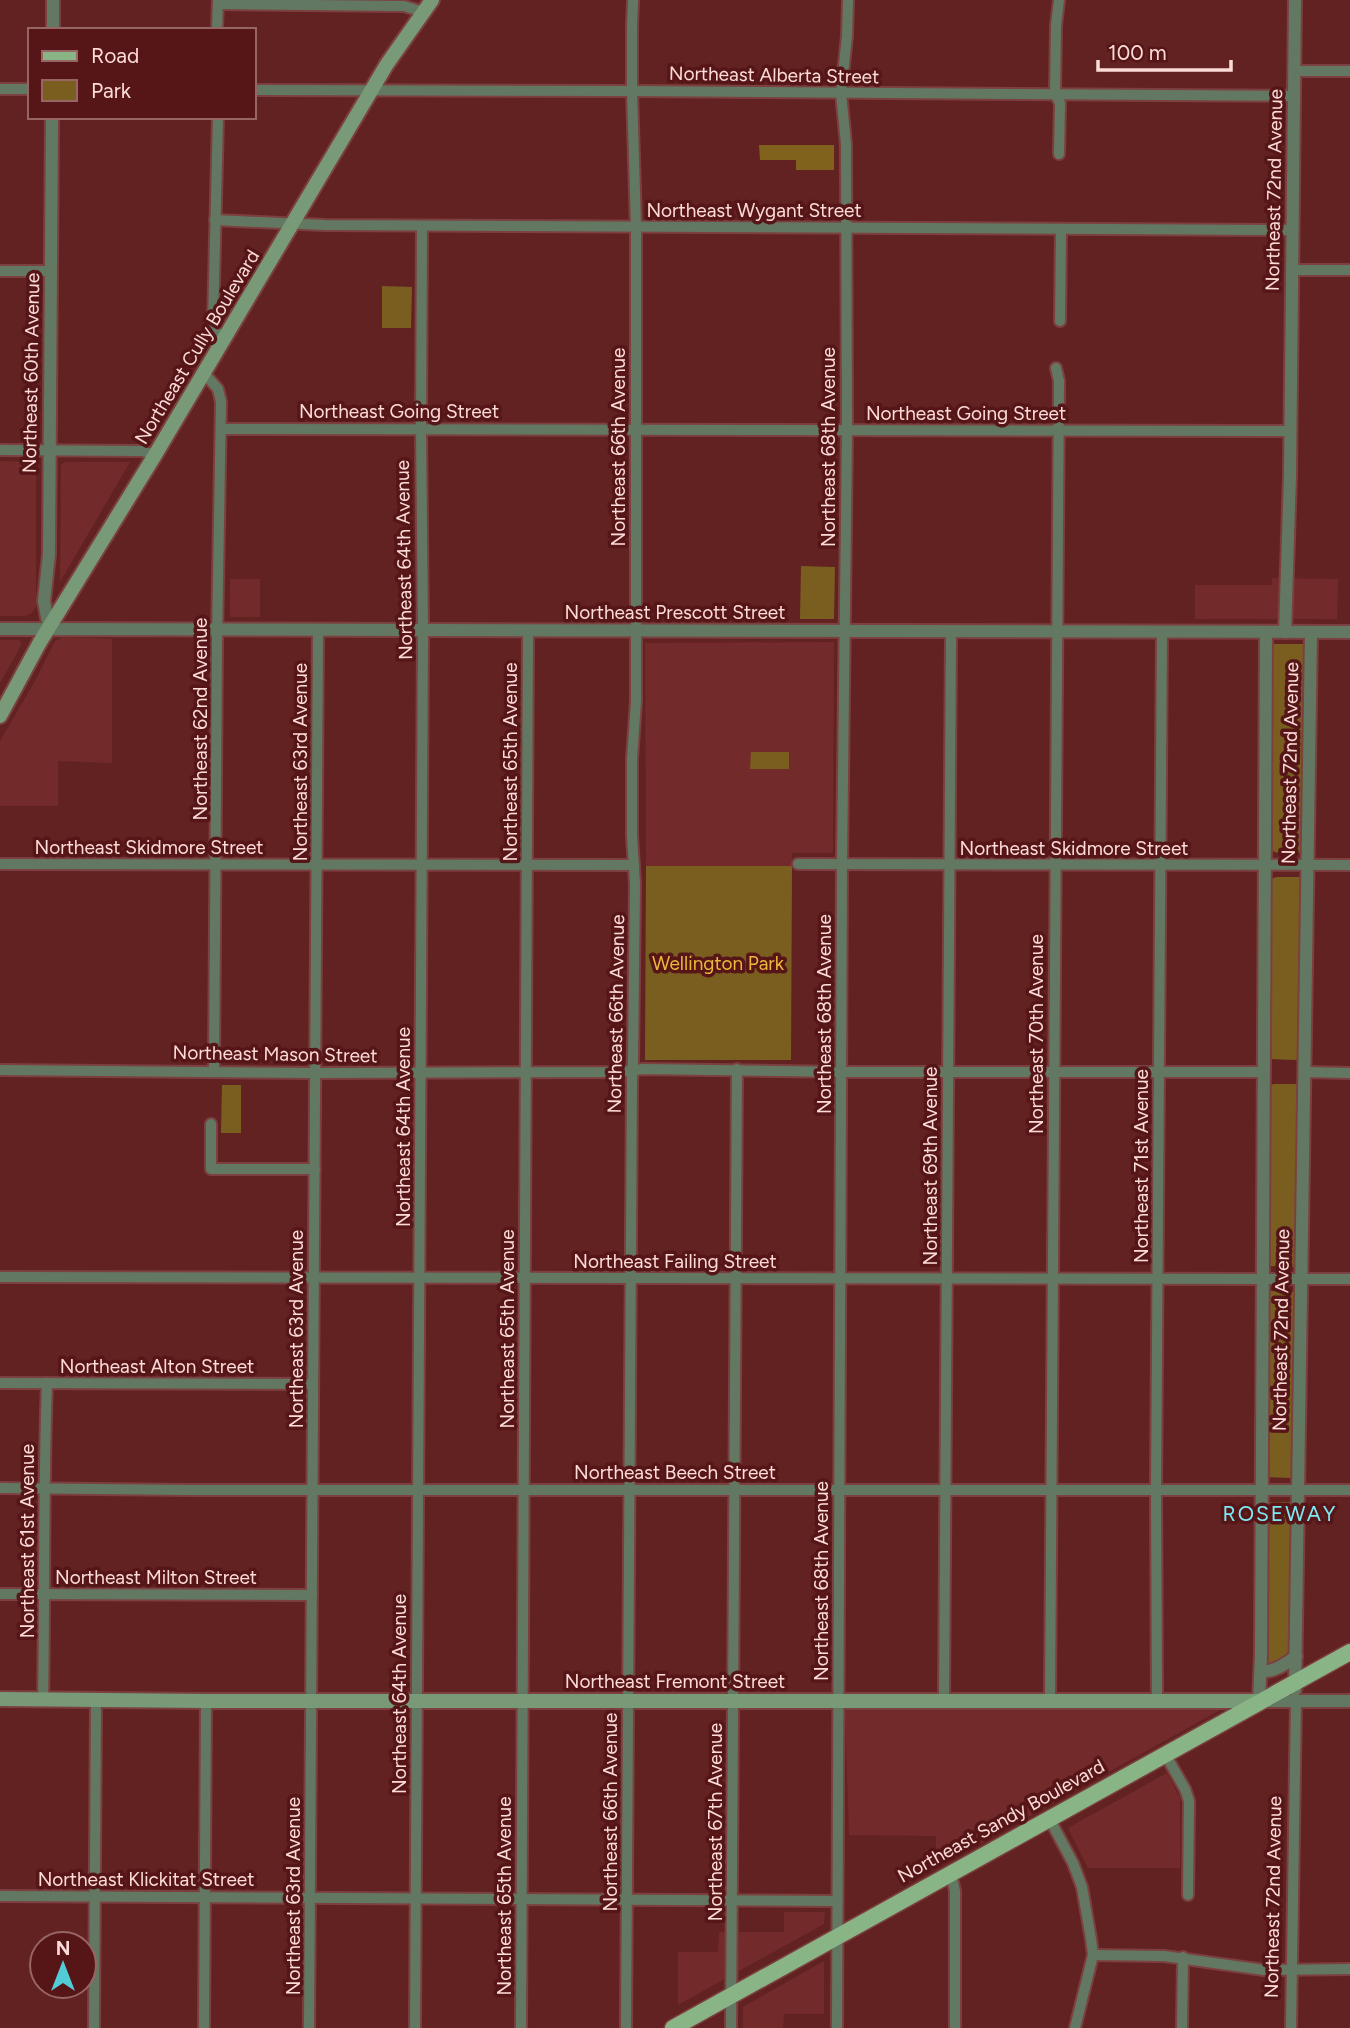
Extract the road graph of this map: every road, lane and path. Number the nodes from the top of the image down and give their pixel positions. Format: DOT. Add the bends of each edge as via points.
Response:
graph roads {
  1 [pos="53,0"];
  2 [pos="633,0"];
  3 [pos="848,0"];
  4 [pos="1059,0"];
  5 [pos="1295,0"];
  6 [pos="218,2"];
  7 [pos="428,6"];
  8 [pos="52,28"];
  9 [pos="217,28"];
  10 [pos="1294,71"];
  11 [pos="1350,71"];
  12 [pos="0,89"];
  13 [pos="28,89"];
  14 [pos="256,90"];
  15 [pos="371,91"];
  16 [pos="632,91"];
  17 [pos="841,93"];
  18 [pos="1055,94"];
  19 [pos="1294,96"];
  20 [pos="52,119"];
  21 [pos="218,119"];
  22 [pos="1059,154"];
  23 [pos="215,220"];
  24 [pos="293,223"];
  25 [pos="422,226"];
  26 [pos="846,227"];
  27 [pos="636,228"];
  28 [pos="1061,229"];
  29 [pos="1292,230"];
  30 [pos="1350,270"];
  31 [pos="0,271"];
  32 [pos="51,271"];
  33 [pos="1292,271"];
  34 [pos="1060,321"];
  35 [pos="223,340"];
  36 [pos="1056,368"];
  37 [pos="204,373"];
  38 [pos="221,429"];
  39 [pos="421,429"];
  40 [pos="636,430"];
  41 [pos="847,430"];
  42 [pos="1058,431"];
  43 [pos="1290,431"];
  44 [pos="0,450"];
  45 [pos="50,450"];
  46 [pos="155,455"];
  47 [pos="0,628"];
  48 [pos="49,628"];
  49 [pos="217,630"];
  50 [pos="318,630"];
  51 [pos="424,631"];
  52 [pos="528,631"];
  53 [pos="635,631"];
  54 [pos="845,631"];
  55 [pos="951,632"];
  56 [pos="1056,632"];
  57 [pos="1162,632"];
  58 [pos="1266,632"];
  59 [pos="1285,632"];
  60 [pos="1311,632"];
  61 [pos="1350,632"];
  62 [pos="0,716"];
  63 [pos="842,863"];
  64 [pos="0,864"];
  65 [pos="798,864"];
  66 [pos="527,865"];
  67 [pos="634,865"];
  68 [pos="950,865"];
  69 [pos="1055,865"];
  70 [pos="1160,865"];
  71 [pos="1265,865"];
  72 [pos="1308,865"];
  73 [pos="1350,865"];
  74 [pos="216,866"];
  75 [pos="317,866"];
  76 [pos="422,866"];
  77 [pos="737,1069"];
  78 [pos="0,1070"];
  79 [pos="632,1070"];
  80 [pos="214,1071"];
  81 [pos="526,1072"];
  82 [pos="841,1072"];
  83 [pos="948,1072"];
  84 [pos="1054,1072"];
  85 [pos="1159,1072"];
  86 [pos="1263,1072"];
  87 [pos="1305,1072"];
  88 [pos="316,1073"];
  89 [pos="420,1073"];
  90 [pos="1350,1073"];
  91 [pos="211,1124"];
  92 [pos="315,1169"];
  93 [pos="0,1277"];
  94 [pos="841,1278"];
  95 [pos="947,1278"];
  96 [pos="1262,1278"];
  97 [pos="314,1279"];
  98 [pos="419,1279"];
  99 [pos="525,1279"];
  100 [pos="630,1279"];
  101 [pos="736,1279"];
  102 [pos="1052,1279"];
  103 [pos="1157,1279"];
  104 [pos="1301,1279"];
  105 [pos="1350,1279"];
  106 [pos="0,1383"];
  107 [pos="47,1383"];
  108 [pos="313,1384"];
  109 [pos="0,1489"];
  110 [pos="44,1489"];
  111 [pos="734,1489"];
  112 [pos="839,1489"];
  113 [pos="1262,1489"];
  114 [pos="313,1490"];
  115 [pos="418,1490"];
  116 [pos="523,1490"];
  117 [pos="629,1490"];
  118 [pos="946,1490"];
  119 [pos="1051,1490"];
  120 [pos="1156,1490"];
  121 [pos="1298,1490"];
  122 [pos="1350,1490"];
  123 [pos="0,1594"];
  124 [pos="44,1595"];
  125 [pos="312,1595"];
  126 [pos="1350,1651"];
  127 [pos="1296,1656"];
  128 [pos="1261,1671"];
  129 [pos="1295,1682"];
  130 [pos="0,1699"];
  131 [pos="43,1700"];
  132 [pos="96,1700"];
  133 [pos="522,1700"];
  134 [pos="628,1700"];
  135 [pos="206,1701"];
  136 [pos="312,1701"];
  137 [pos="417,1701"];
  138 [pos="733,1701"];
  139 [pos="839,1701"];
  140 [pos="944,1701"];
  141 [pos="1050,1701"];
  142 [pos="1157,1701"];
  143 [pos="1259,1701"];
  144 [pos="1296,1701"];
  145 [pos="1350,1702"];
  146 [pos="1165,1754"];
  147 [pos="1049,1818"];
  148 [pos="951,1873"];
  149 [pos="1188,1895"];
  150 [pos="0,1896"];
  151 [pos="95,1897"];
  152 [pos="205,1897"];
  153 [pos="310,1898"];
  154 [pos="416,1899"];
  155 [pos="521,1899"];
  156 [pos="627,1900"];
  157 [pos="733,1900"];
  158 [pos="837,1901"];
  159 [pos="837,1937"];
  160 [pos="1093,1955"];
  161 [pos="1183,1957"];
  162 [pos="1350,1969"];
  163 [pos="1292,1970"];
  164 [pos="732,1995"];
  165 [pos="94,2028"];
  166 [pos="204,2028"];
  167 [pos="309,2028"];
  168 [pos="415,2028"];
  169 [pos="521,2028"];
  170 [pos="626,2028"];
  171 [pos="673,2028"];
  172 [pos="731,2028"];
  173 [pos="837,2028"];
  174 [pos="955,2028"];
  175 [pos="1074,2028"];
  176 [pos="1182,2028"];
  177 [pos="1291,2028"];
  1 -- 8 [label="street"];
  2 -- 16 [label="street, Northeast 66th Avenue"];
  3 -- 17 [label="street, Northeast 68th Avenue"];
  4 -- 18 [label="street"];
  5 -- 10 [label="street, Northeast 72nd Avenue"];
  6 -- 7 [label="street"];
  6 -- 9 [label="street"];
  7 -- 15 [label="main road, Northeast Cully Boulevard"];
  10 -- 11 [label="street"];
  10 -- 19 [label="street, Northeast 72nd Avenue"];
  12 -- 13 [label="street"];
  14 -- 15 [label="street, Northeast Alberta Street"];
  15 -- 16 [label="street, Northeast Alberta Street"];
  15 -- 24 [label="main road, Northeast Cully Boulevard"];
  16 -- 17 [label="street, Northeast Alberta Street"];
  16 -- 27 [label="street, Northeast 66th Avenue"];
  17 -- 18 [label="street, Northeast Alberta Street"];
  17 -- 26 [label="street, Northeast 68th Avenue"];
  18 -- 19 [label="street, Northeast Alberta Street"];
  18 -- 22 [label="street" via="1060,103"];
  19 -- 29 [label="street, Northeast 72nd Avenue"];
  20 -- 32 [label="street, Northeast 60th Avenue"];
  21 -- 23 [label="street"];
  23 -- 24 [label="street, Northeast Wygant Street"];
  23 -- 35 [label="street" via="213,324"];
  24 -- 25 [label="street, Northeast Wygant Street"];
  24 -- 35 [label="main road, Northeast Cully Boulevard"];
  25 -- 27 [label="street, Northeast Wygant Street"];
  25 -- 39 [label="street, Northeast 64th Avenue"];
  26 -- 27 [label="street, Northeast Wygant Street"];
  26 -- 28 [label="street, Northeast Wygant Street"];
  26 -- 41 [label="street, Northeast 68th Avenue"];
  27 -- 40 [label="street, Northeast 66th Avenue"];
  28 -- 29 [label="street, Northeast Wygant Street"];
  28 -- 34 [label="street"];
  29 -- 33 [label="street, Northeast 72nd Avenue"];
  30 -- 33 [label="street"];
  31 -- 32 [label="street"];
  32 -- 45 [label="street, Northeast 60th Avenue"];
  33 -- 43 [label="street, Northeast 72nd Avenue"];
  35 -- 37 [label="main road, Northeast Cully Boulevard"];
  36 -- 42 [label="street, Northeast 70th Avenue"];
  37 -- 38 [label="street, Northeast 62nd Avenue" via="220,394"];
  37 -- 46 [label="main road, Northeast Cully Boulevard"];
  38 -- 39 [label="street, Northeast Going Street"];
  38 -- 49 [label="street, Northeast 62nd Avenue"];
  39 -- 40 [label="street, Northeast Going Street"];
  39 -- 51 [label="street, Northeast 64th Avenue"];
  40 -- 41 [label="street, Northeast Going Street"];
  40 -- 53 [label="street, Northeast 66th Avenue"];
  41 -- 42 [label="street, Northeast Going Street"];
  41 -- 54 [label="street, Northeast 68th Avenue"];
  42 -- 43 [label="street, Northeast Going Street"];
  42 -- 56 [label="street, Northeast 70th Avenue"];
  43 -- 59 [label="street, Northeast 72nd Avenue"];
  44 -- 45 [label="street"];
  45 -- 46 [label="street"];
  45 -- 48 [label="street, Northeast 60th Avenue" via="44,601"];
  46 -- 48 [label="main road, Northeast Cully Boulevard"];
  47 -- 48 [label="street, Northeast Prescott Street"];
  48 -- 49 [label="street, Northeast Prescott Street"];
  48 -- 62 [label="main road, Northeast Cully Boulevard"];
  49 -- 50 [label="street, Northeast Prescott Street"];
  49 -- 74 [label="street, Northeast 62nd Avenue"];
  50 -- 51 [label="street, Northeast Prescott Street"];
  50 -- 75 [label="street, Northeast 63rd Avenue"];
  51 -- 52 [label="street, Northeast Prescott Street"];
  51 -- 76 [label="street, Northeast 64th Avenue"];
  52 -- 53 [label="street, Northeast Prescott Street"];
  52 -- 66 [label="street, Northeast 65th Avenue"];
  53 -- 54 [label="street, Northeast Prescott Street"];
  53 -- 67 [label="street, Northeast 66th Avenue"];
  54 -- 55 [label="street, Northeast Prescott Street"];
  54 -- 63 [label="street, Northeast 68th Avenue"];
  55 -- 56 [label="street, Northeast Prescott Street"];
  55 -- 68 [label="street, Northeast 69th Avenue"];
  56 -- 57 [label="street, Northeast Prescott Street"];
  56 -- 69 [label="street, Northeast 70th Avenue"];
  57 -- 58 [label="street, Northeast Prescott Street"];
  57 -- 70 [label="street, Northeast 71st Avenue"];
  58 -- 59 [label="street, Northeast Prescott Street"];
  58 -- 71 [label="street, Northeast 72nd Avenue"];
  59 -- 60 [label="street, Northeast Prescott Street"];
  60 -- 61 [label="street, Northeast Prescott Street"];
  60 -- 72 [label="street, Northeast 72nd Avenue"];
  63 -- 65 [label="street, Northeast Skidmore Street"];
  63 -- 68 [label="street, Northeast Skidmore Street"];
  63 -- 82 [label="street, Northeast 68th Avenue"];
  64 -- 74 [label="street, Northeast Skidmore Street"];
  66 -- 67 [label="street, Northeast Skidmore Street"];
  66 -- 76 [label="street, Northeast Skidmore Street"];
  66 -- 81 [label="street, Northeast 65th Avenue"];
  67 -- 79 [label="street, Northeast 66th Avenue"];
  68 -- 69 [label="street, Northeast Skidmore Street"];
  68 -- 83 [label="street, Northeast 69th Avenue"];
  69 -- 70 [label="street, Northeast Skidmore Street"];
  69 -- 84 [label="street, Northeast 70th Avenue"];
  70 -- 71 [label="street, Northeast Skidmore Street"];
  70 -- 85 [label="street, Northeast 71st Avenue"];
  71 -- 72 [label="street, Northeast Skidmore Street"];
  71 -- 86 [label="street, Northeast 72nd Avenue"];
  72 -- 73 [label="street, Northeast Skidmore Street"];
  72 -- 87 [label="street, Northeast 72nd Avenue"];
  74 -- 75 [label="street, Northeast Skidmore Street"];
  74 -- 80 [label="street, Northeast 62nd Avenue"];
  75 -- 76 [label="street, Northeast Skidmore Street"];
  75 -- 88 [label="street, Northeast 63rd Avenue"];
  76 -- 89 [label="street, Northeast 64th Avenue"];
  77 -- 79 [label="street, Northeast Mason Street"];
  77 -- 82 [label="street, Northeast Mason Street"];
  77 -- 101 [label="street, Northeast 67th Avenue"];
  78 -- 80 [label="street, Northeast Mason Street"];
  79 -- 81 [label="street, Northeast Mason Street"];
  79 -- 100 [label="street, Northeast 66th Avenue"];
  80 -- 88 [label="street, Northeast Mason Street"];
  81 -- 89 [label="street, Northeast Mason Street"];
  81 -- 99 [label="street, Northeast 65th Avenue"];
  82 -- 83 [label="street, Northeast Mason Street"];
  82 -- 94 [label="street, Northeast 68th Avenue"];
  83 -- 84 [label="street, Northeast Mason Street"];
  83 -- 95 [label="street, Northeast 69th Avenue"];
  84 -- 85 [label="street, Northeast Mason Street"];
  84 -- 102 [label="street, Northeast 70th Avenue"];
  85 -- 86 [label="street, Northeast Mason Street"];
  85 -- 103 [label="street, Northeast 71st Avenue"];
  86 -- 96 [label="street, Northeast 72nd Avenue"];
  87 -- 90 [label="street"];
  87 -- 104 [label="street, Northeast 72nd Avenue"];
  88 -- 89 [label="street, Northeast Mason Street"];
  88 -- 92 [label="street, Northeast 63rd Avenue"];
  89 -- 98 [label="street, Northeast 64th Avenue"];
  91 -- 92 [label="street" via="211,1169"];
  92 -- 97 [label="street, Northeast 63rd Avenue"];
  93 -- 97 [label="street, Northeast Failing Street"];
  94 -- 95 [label="street, Northeast Failing Street"];
  94 -- 101 [label="street, Northeast Failing Street"];
  94 -- 112 [label="street, Northeast 68th Avenue"];
  95 -- 102 [label="street, Northeast Failing Street"];
  95 -- 118 [label="street, Northeast 69th Avenue"];
  96 -- 103 [label="street, Northeast Failing Street"];
  96 -- 104 [label="street, Northeast Failing Street"];
  96 -- 113 [label="street, Northeast 72nd Avenue"];
  97 -- 98 [label="street, Northeast Failing Street"];
  97 -- 108 [label="street, Northeast 63rd Avenue"];
  98 -- 99 [label="street, Northeast Failing Street"];
  98 -- 115 [label="street, Northeast 64th Avenue"];
  99 -- 100 [label="street, Northeast Failing Street"];
  99 -- 116 [label="street, Northeast 65th Avenue"];
  100 -- 101 [label="street, Northeast Failing Street"];
  100 -- 117 [label="street, Northeast 66th Avenue"];
  101 -- 111 [label="street, Northeast 67th Avenue"];
  102 -- 103 [label="street, Northeast Failing Street"];
  102 -- 119 [label="street, Northeast 70th Avenue"];
  103 -- 120 [label="street, Northeast 71st Avenue"];
  104 -- 105 [label="street, Northeast Failing Street"];
  104 -- 121 [label="street, Northeast 72nd Avenue"];
  106 -- 107 [label="street, Northeast Alton Street"];
  107 -- 108 [label="street, Northeast Alton Street"];
  107 -- 110 [label="street, Northeast 61st Avenue"];
  108 -- 114 [label="street, Northeast 63rd Avenue"];
  109 -- 110 [label="street, Northeast Beech Street"];
  110 -- 114 [label="street, Northeast Beech Street"];
  110 -- 124 [label="street, Northeast 61st Avenue"];
  111 -- 112 [label="street, Northeast Beech Street"];
  111 -- 117 [label="street, Northeast Beech Street"];
  111 -- 138 [label="street, Northeast 67th Avenue"];
  112 -- 118 [label="street, Northeast Beech Street"];
  112 -- 139 [label="street, Northeast 68th Avenue"];
  113 -- 120 [label="street, Northeast Beech Street"];
  113 -- 121 [label="street, Northeast Beech Street"];
  113 -- 128 [label="street, Northeast 72nd Avenue"];
  114 -- 115 [label="street, Northeast Beech Street"];
  114 -- 125 [label="street, Northeast 63rd Avenue"];
  115 -- 116 [label="street, Northeast Beech Street"];
  115 -- 137 [label="street, Northeast 64th Avenue"];
  116 -- 117 [label="street, Northeast Beech Street"];
  116 -- 133 [label="street, Northeast 65th Avenue"];
  117 -- 134 [label="street, Northeast 66th Avenue"];
  118 -- 119 [label="street, Northeast Beech Street"];
  118 -- 140 [label="street, Northeast 69th Avenue"];
  119 -- 120 [label="street, Northeast Beech Street"];
  119 -- 141 [label="street, Northeast 70th Avenue"];
  120 -- 142 [label="street, Northeast 71st Avenue"];
  121 -- 122 [label="street, Northeast Beech Street"];
  121 -- 127 [label="street, Northeast 72nd Avenue"];
  123 -- 124 [label="street, Northeast Milton Street"];
  124 -- 125 [label="street, Northeast Milton Street"];
  124 -- 131 [label="street, Northeast 61st Avenue"];
  125 -- 136 [label="street, Northeast 63rd Avenue"];
  126 -- 129 [label="main road, Northeast Sandy Boulevard"];
  127 -- 128 [label="street"];
  127 -- 129 [label="street, Northeast 72nd Avenue"];
  128 -- 143 [label="street, Northeast 72nd Avenue"];
  129 -- 143 [label="main road, Northeast Sandy Boulevard"];
  129 -- 144 [label="street, Northeast 72nd Avenue"];
  130 -- 131 [label="main road, Northeast Fremont Street"];
  131 -- 132 [label="main road, Northeast Fremont Street"];
  132 -- 135 [label="main road, Northeast Fremont Street"];
  132 -- 151 [label="street"];
  133 -- 134 [label="main road, Northeast Fremont Street"];
  133 -- 137 [label="main road, Northeast Fremont Street"];
  133 -- 155 [label="street, Northeast 65th Avenue"];
  134 -- 138 [label="main road, Northeast Fremont Street"];
  134 -- 156 [label="street, Northeast 66th Avenue"];
  135 -- 136 [label="main road, Northeast Fremont Street"];
  135 -- 152 [label="street"];
  136 -- 137 [label="main road, Northeast Fremont Street"];
  136 -- 153 [label="street, Northeast 63rd Avenue"];
  137 -- 154 [label="street, Northeast 64th Avenue"];
  138 -- 139 [label="main road, Northeast Fremont Street"];
  138 -- 157 [label="street, Northeast 67th Avenue"];
  139 -- 140 [label="main road, Northeast Fremont Street"];
  139 -- 158 [label="street, Northeast 68th Avenue"];
  140 -- 141 [label="main road, Northeast Fremont Street"];
  141 -- 142 [label="main road, Northeast Fremont Street"];
  142 -- 143 [label="main road, Northeast Fremont Street"];
  143 -- 144 [label="street, Northeast Fremont Street"];
  143 -- 146 [label="main road, Northeast Sandy Boulevard"];
  144 -- 145 [label="street, Northeast Fremont Street"];
  144 -- 163 [label="street, Northeast 72nd Avenue"];
  146 -- 147 [label="main road, Northeast Sandy Boulevard"];
  146 -- 149 [label="street" via="1189,1801"];
  147 -- 148 [label="main road, Northeast Sandy Boulevard"];
  147 -- 160 [label="street" via="1082,1887"];
  148 -- 159 [label="main road, Northeast Sandy Boulevard"];
  148 -- 174 [label="street" via="955,1891"];
  150 -- 151 [label="street, Northeast Klickitat Street"];
  151 -- 152 [label="street, Northeast Klickitat Street"];
  151 -- 165 [label="street"];
  152 -- 153 [label="street, Northeast Klickitat Street"];
  152 -- 166 [label="street"];
  153 -- 154 [label="street, Northeast Klickitat Street"];
  153 -- 167 [label="street, Northeast 63rd Avenue"];
  154 -- 155 [label="street, Northeast Klickitat Street"];
  154 -- 168 [label="street, Northeast 64th Avenue"];
  155 -- 156 [label="street, Northeast Klickitat Street"];
  155 -- 169 [label="street, Northeast 65th Avenue"];
  156 -- 157 [label="street, Northeast Klickitat Street"];
  156 -- 170 [label="street, Northeast 66th Avenue"];
  157 -- 158 [label="street, Northeast Klickitat Street"];
  157 -- 164 [label="street, Northeast 67th Avenue"];
  158 -- 159 [label="street, Northeast 68th Avenue"];
  159 -- 164 [label="main road, Northeast Sandy Boulevard"];
  159 -- 173 [label="street, Northeast 68th Avenue"];
  160 -- 161 [label="street"];
  160 -- 175 [label="street"];
  161 -- 163 [label="street" via="1251,1969"];
  161 -- 176 [label="street"];
  162 -- 163 [label="street"];
  163 -- 177 [label="street, Northeast 72nd Avenue"];
  164 -- 171 [label="main road, Northeast Sandy Boulevard"];
  164 -- 172 [label="street, Northeast 67th Avenue"];
}
